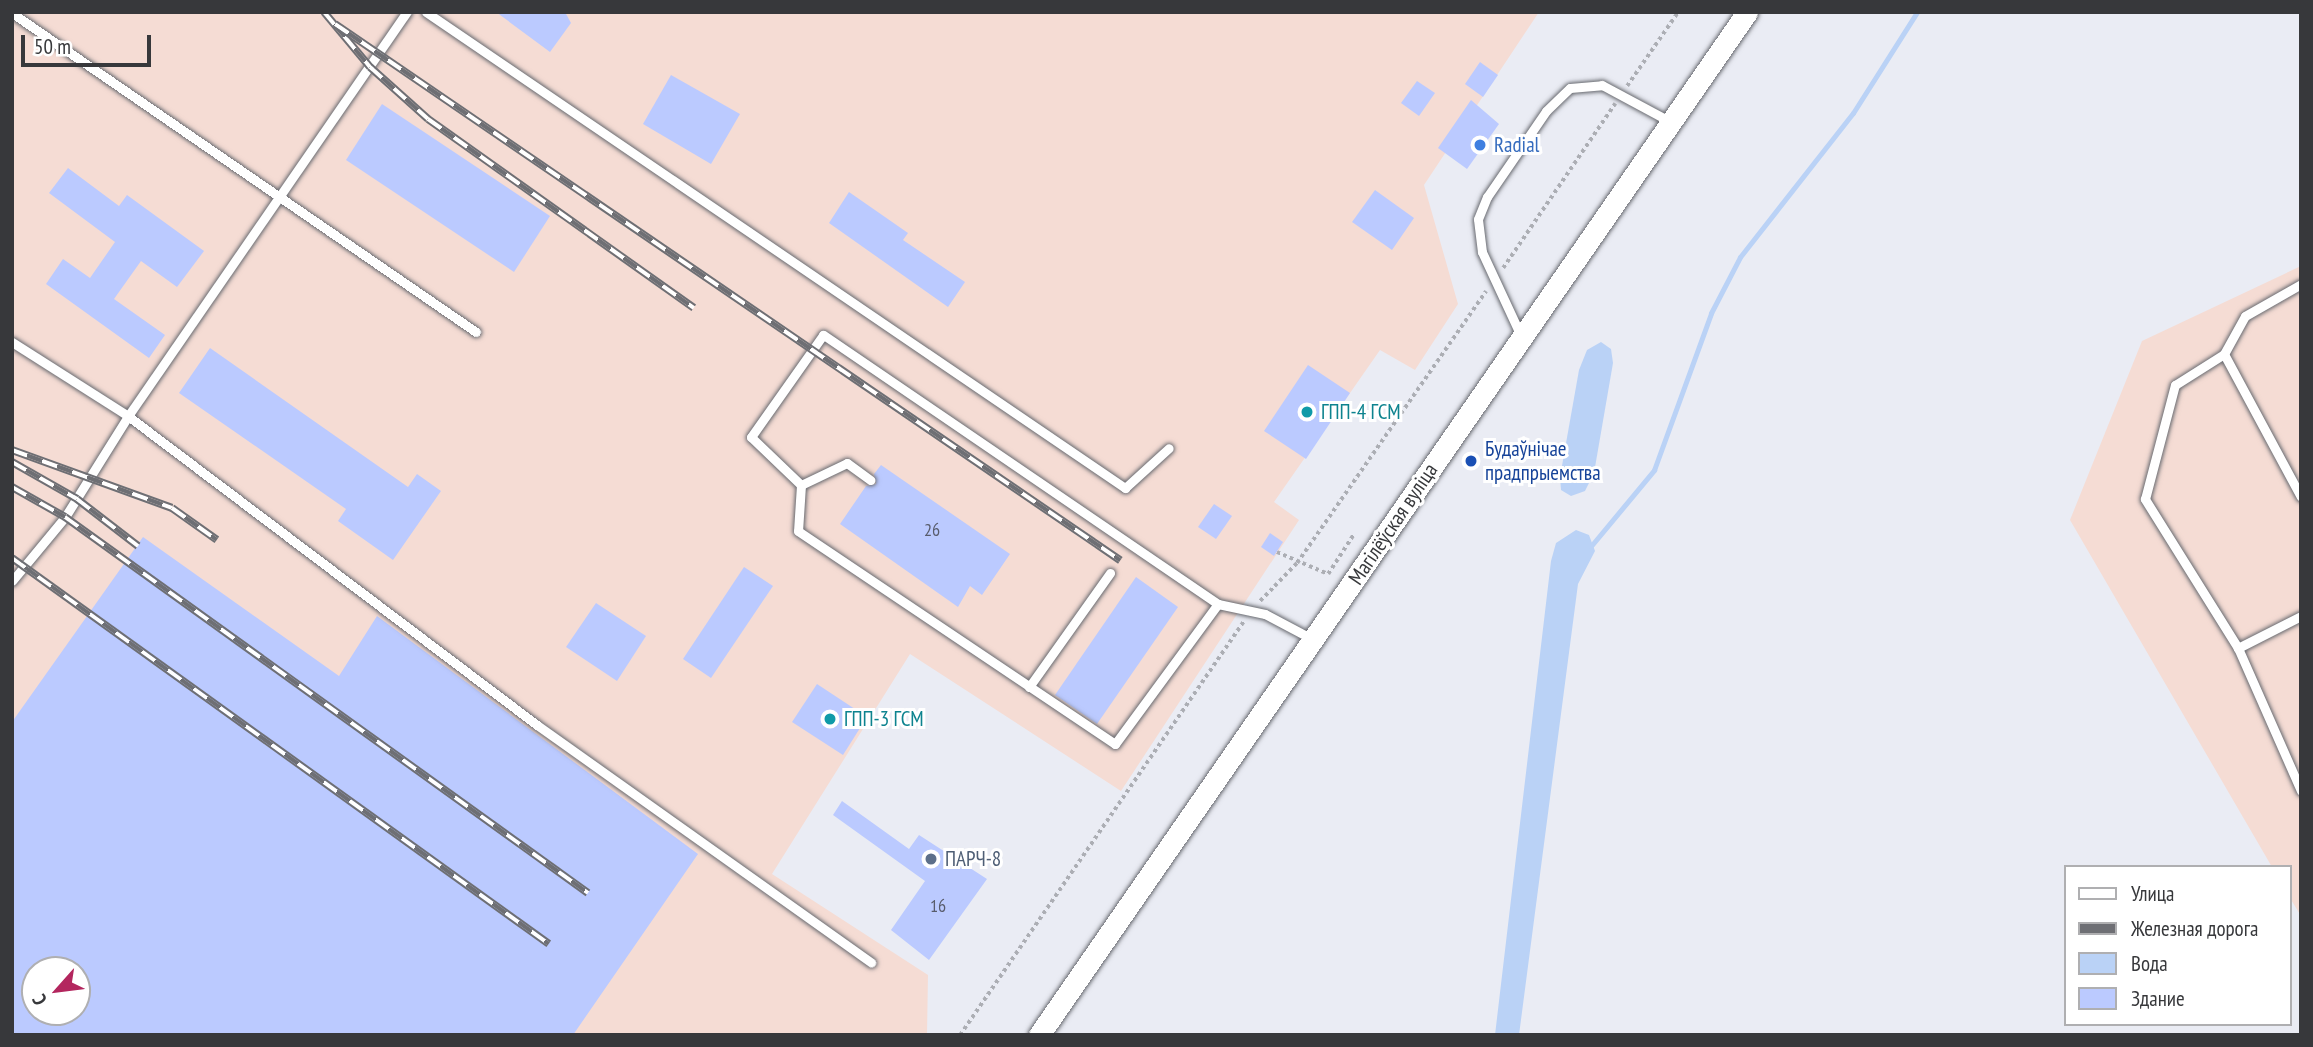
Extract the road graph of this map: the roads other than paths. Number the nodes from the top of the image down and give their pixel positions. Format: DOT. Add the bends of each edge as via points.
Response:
graph roads {
  1 [pos="407,12"];
  2 [pos="426,12"];
  3 [pos="1747,12"];
  4 [pos="12,13"];
  5 [pos="1671,122"];
  6 [pos="281,195"];
  7 [pos="2301,284"];
  8 [pos="476,332"];
  9 [pos="1521,336"];
  10 [pos="12,342"];
  11 [pos="2224,354"];
  12 [pos="128,416"];
  13 [pos="1169,448"];
  14 [pos="870,480"];
  15 [pos="801,485"];
  16 [pos="2301,497"];
  17 [pos="1110,573"];
  18 [pos="12,581"];
  19 [pos="1218,604"];
  20 [pos="2301,616"];
  21 [pos="1314,640"];
  22 [pos="2238,648"];
  23 [pos="1029,687"];
  24 [pos="2301,791"];
  25 [pos="871,962"];
  26 [pos="1039,1035"];
  1 -- 6 [label="lane"];
  2 -- 13 [label="lane" via="1125,488"];
  3 -- 5 [label="street, Магілёўская вуліца"];
  4 -- 6 [label="lane"];
  5 -- 9 [label="street, Магілёўская вуліца"];
  5 -- 9 [label="lane" via="1602,85 1570,88 1538,121 1487,197 1478,219 1479,242 1493,282"];
  6 -- 8 [label="lane"];
  6 -- 12 [label="lane"];
  7 -- 11 [label="lane" via="2245,317"];
  9 -- 21 [label="street, Магілёўская вуліца"];
  10 -- 12 [label="lane"];
  11 -- 16 [label="lane"];
  11 -- 22 [label="lane" via="2175,385 2145,499"];
  12 -- 18 [label="lane" via="65,517"];
  12 -- 25 [label="lane" via="537,724"];
  14 -- 15 [label="lane" via="848,463"];
  15 -- 19 [label="lane" via="751,438 823,335"];
  15 -- 23 [label="lane" via="798,531"];
  17 -- 23 [label="lane"];
  19 -- 21 [label="lane" via="1265,614"];
  19 -- 23 [label="lane" via="1115,744"];
  20 -- 22 [label="lane"];
  21 -- 26 [label="street, Магілёўская вуліца"];
  22 -- 24 [label="lane"];
}
